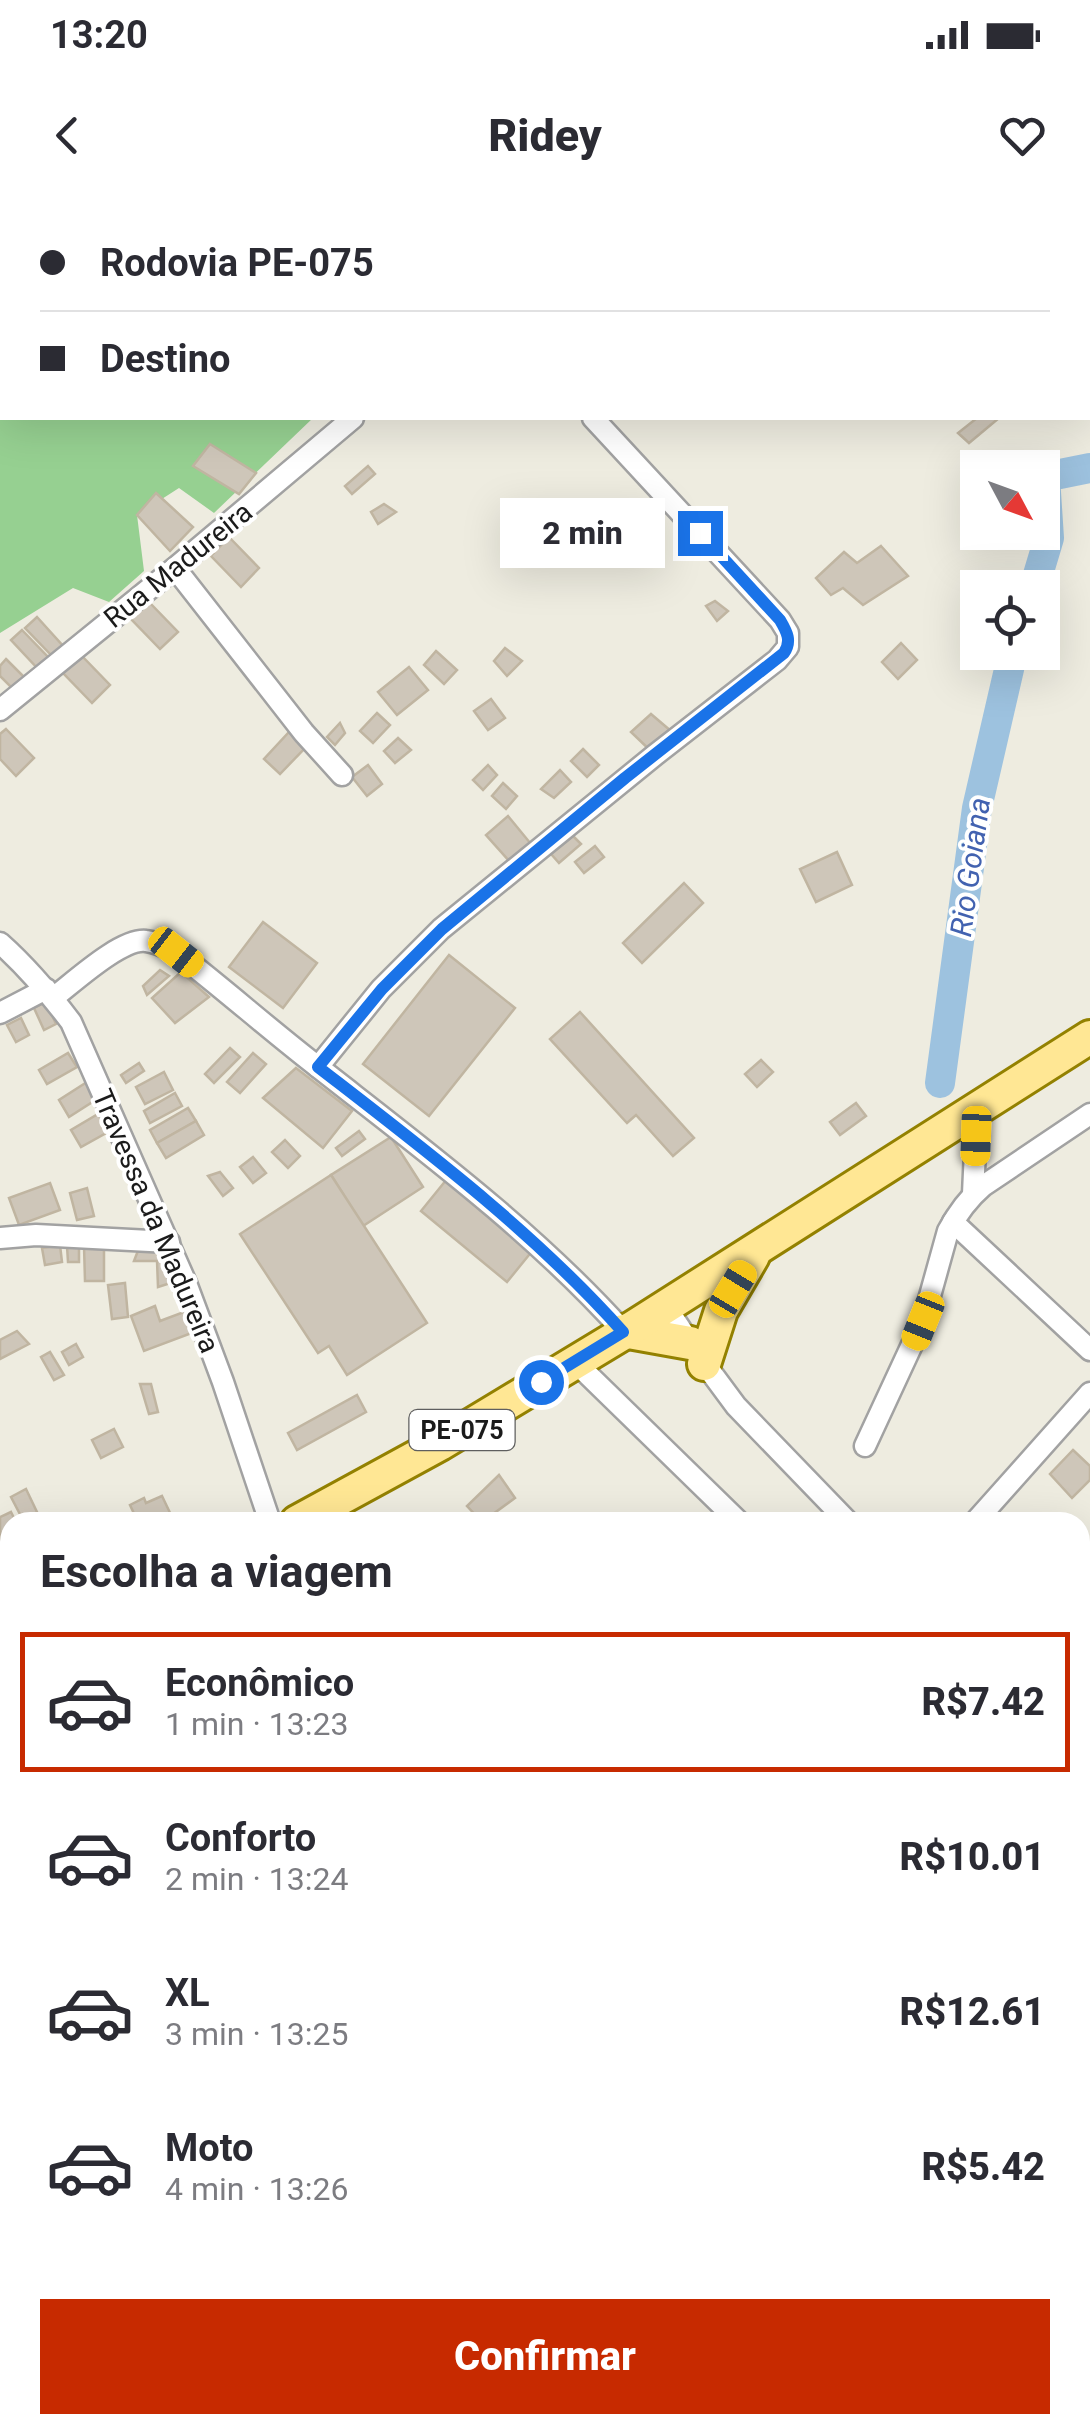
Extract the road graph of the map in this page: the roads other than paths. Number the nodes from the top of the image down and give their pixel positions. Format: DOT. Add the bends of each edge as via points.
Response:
graph roads {
  1 [pos="351,420"];
  2 [pos="595,420"];
  3 [pos="175,568"];
  4 [pos="0,710"];
  5 [pos="342,776"];
  6 [pos="0,943"];
  7 [pos="49,994"];
  8 [pos="0,1014"];
  9 [pos="1090,1037"];
  10 [pos="318,1067"];
  11 [pos="977,1107"];
  12 [pos="1090,1114"];
  13 [pos="974,1194"];
  14 [pos="953,1222"];
  15 [pos="0,1238"];
  16 [pos="169,1242"];
  17 [pos="758,1248"];
  18 [pos="666,1307"];
  19 [pos="623,1332"];
  20 [pos="1090,1350"];
  21 [pos="697,1354"];
  22 [pos="575,1362"];
  23 [pos="1090,1393"];
  24 [pos="865,1446"];
  25 [pos="267,1512"];
  26 [pos="314,1512"];
  27 [pos="729,1512"];
  28 [pos="838,1512"];
  29 [pos="984,1512"];
  1 -- 3 [label="street, Rua Madureira"];
  2 -- 10 [label="street" via="780,620 788,647 442,929"];
  3 -- 4 [label="street, Rua Madureira"];
  3 -- 5 [label="street"];
  6 -- 7 [label="street, Travessa da Madureira"];
  7 -- 8 [label="street"];
  7 -- 10 [label="street" via="118,950 146,941 176,952"];
  7 -- 16 [label="street, Travessa da Madureira" via="71,1022"];
  9 -- 11 [label="main road, PE-075"];
  10 -- 19 [label="street" via="520,1230"];
  11 -- 13 [label="street"];
  11 -- 17 [label="main road, PE-075"];
  12 -- 13 [label="street"];
  13 -- 14 [label="street"];
  14 -- 20 [label="street"];
  14 -- 24 [label="street" via="918,1335"];
  15 -- 16 [label="street"];
  16 -- 25 [label="street, Travessa da Madureira"];
  17 -- 18 [label="main road, PE-075"];
  17 -- 21 [label="main road"];
  18 -- 19 [label="main road, PE-075"];
  18 -- 21 [label="street"];
  19 -- 21 [label="main road"];
  19 -- 22 [label="main road, PE-075"];
  21 -- 28 [label="street" via="736,1406"];
  22 -- 26 [label="main road, PE-075"];
  22 -- 27 [label="street"];
  23 -- 29 [label="street"];
}
